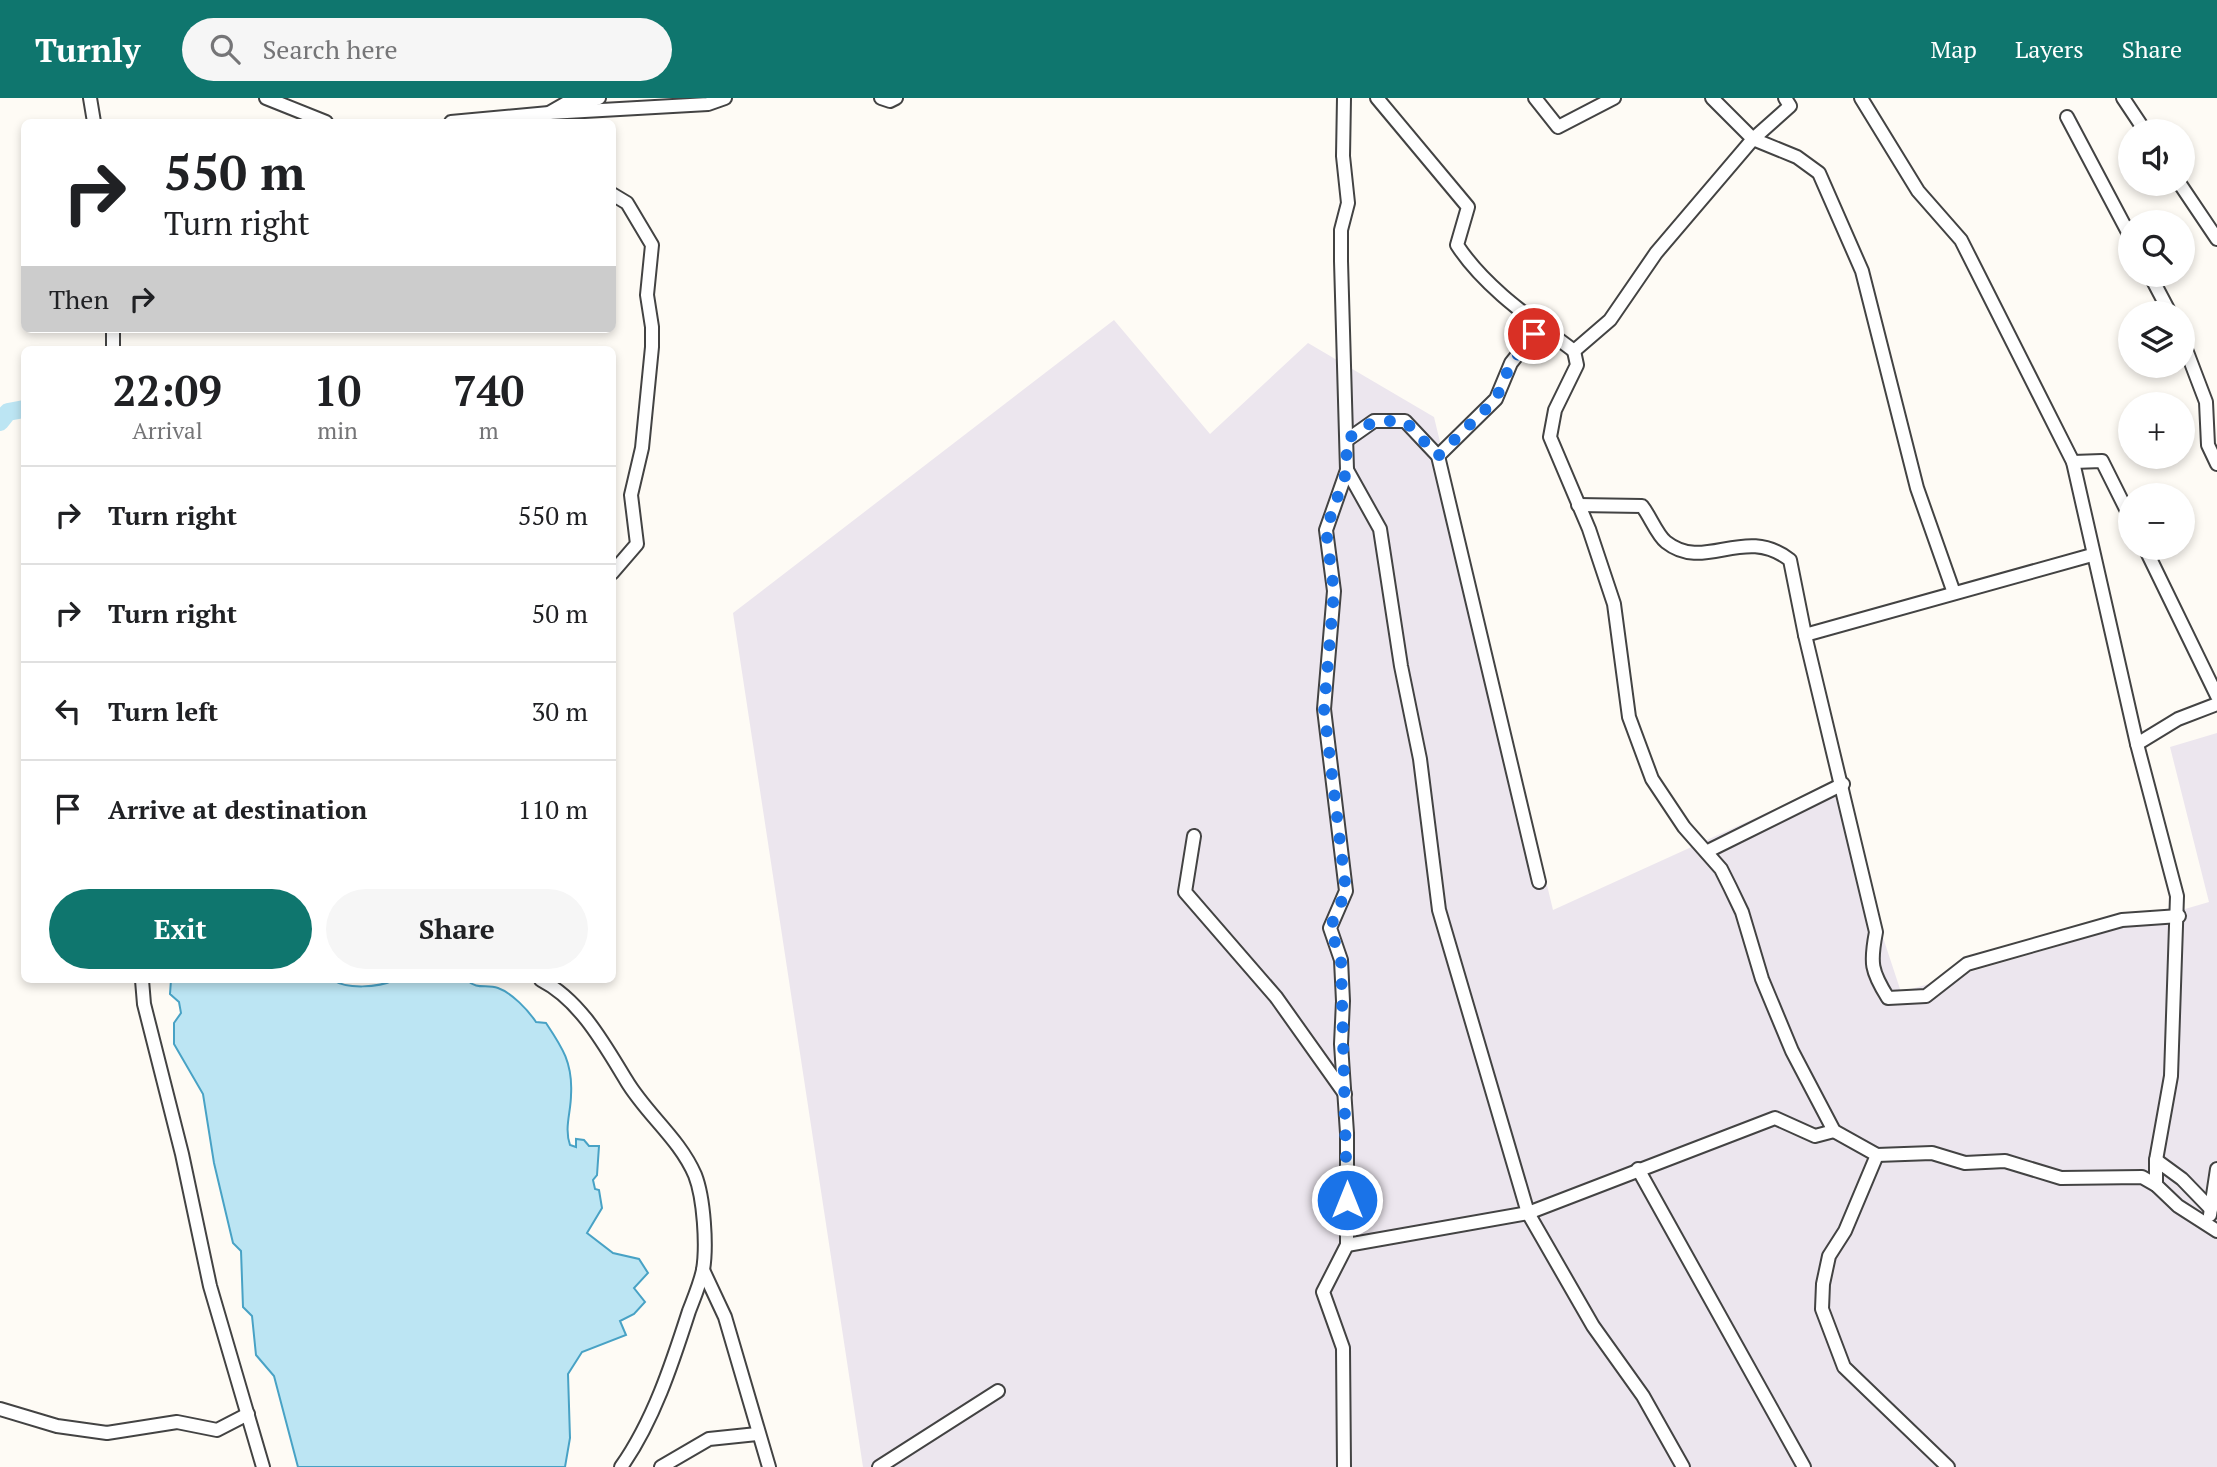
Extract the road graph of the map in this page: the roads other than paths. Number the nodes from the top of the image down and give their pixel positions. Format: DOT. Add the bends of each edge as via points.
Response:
graph roads {
  1 [pos="90,98"];
  2 [pos="266,98"];
  3 [pos="575,98"];
  4 [pos="599,98"];
  5 [pos="725,98"];
  6 [pos="881,98"];
  7 [pos="896,98"];
  8 [pos="1344,98"];
  9 [pos="1377,98"];
  10 [pos="1535,98"];
  11 [pos="1614,98"];
  12 [pos="1712,98"];
  13 [pos="1785,98"];
  14 [pos="1861,98"];
  15 [pos="2123,98"];
  16 [pos="549,113"];
  17 [pos="2067,117"];
  18 [pos="94,119"];
  19 [pos="318,119"];
  20 [pos="498,119"];
  21 [pos="2138,119"];
  22 [pos="1753,139"];
  23 [pos="616,196"];
  24 [pos="2188,196"];
  25 [pos="2118,213"];
  26 [pos="2217,239"];
  27 [pos="1552,335"];
  28 [pos="1574,351"];
  29 [pos="2195,373"];
  30 [pos="1346,440"];
  31 [pos="1438,456"];
  32 [pos="2073,462"];
  33 [pos="2217,464"];
  34 [pos="1347,470"];
  35 [pos="2118,493"];
  36 [pos="1578,505"];
  37 [pos="2092,555"];
  38 [pos="2151,560"];
  39 [pos="616,568"];
  40 [pos="1954,593"];
  41 [pos="1805,635"];
  42 [pos="2217,696"];
  43 [pos="2217,704"];
  44 [pos="2137,744"];
  45 [pos="1843,784"];
  46 [pos="1194,836"];
  47 [pos="1708,851"];
  48 [pos="1539,882"];
  49 [pos="2179,916"];
  50 [pos="144,983"];
  51 [pos="545,983"];
  52 [pos="1345,1094"];
  53 [pos="1834,1131"];
  54 [pos="1877,1155"];
  55 [pos="2156,1160"];
  56 [pos="1638,1169"];
  57 [pos="2217,1169"];
  58 [pos="2156,1185"];
  59 [pos="2211,1209"];
  60 [pos="1528,1213"];
  61 [pos="2213,1228"];
  62 [pos="1347,1245"];
  63 [pos="703,1270"];
  64 [pos="998,1391"];
  65 [pos="0,1409"];
  66 [pos="248,1415"];
  67 [pos="757,1434"];
  68 [pos="263,1467"];
  69 [pos="621,1467"];
  70 [pos="661,1467"];
  71 [pos="769,1467"];
  72 [pos="878,1467"];
  73 [pos="1344,1467"];
  74 [pos="1683,1467"];
  75 [pos="1804,1467"];
  76 [pos="1948,1467"];
  1 -- 18 [label="street"];
  2 -- 19 [label="street"];
  3 -- 16 [label="street"];
  4 -- 16 [label="street"];
  5 -- 16 [label="street" via="708,104"];
  6 -- 7 [label="street"];
  8 -- 30 [label="street" via="1348,203 1341,230 1341,261"];
  9 -- 27 [label="street" via="1468,207 1457,245 1466,260"];
  10 -- 11 [label="street" via="1558,127"];
  12 -- 22 [label="street"];
  13 -- 22 [label="street" via="1790,106"];
  14 -- 32 [label="street" via="1918,191 1961,240"];
  15 -- 21 [label="street"];
  16 -- 20 [label="street"];
  17 -- 25 [label="street"];
  22 -- 28 [label="street" via="1656,254 1610,320"];
  22 -- 40 [label="street" via="1797,157 1819,173 1862,271 1917,488"];
  23 -- 39 [label="street" via="627,203 652,245 647,295 652,327 642,448 631,495 637,544"];
  24 -- 26 [label="street"];
  27 -- 28 [label="street"];
  27 -- 31 [label="street" via="1534,334 1511,363 1496,399"];
  28 -- 36 [label="street" via="1577,365 1555,410 1550,436"];
  29 -- 33 [label="street" via="2206,402 2208,445"];
  30 -- 31 [label="street" via="1374,421 1405,421"];
  30 -- 34 [label="street"];
  31 -- 48 [label="street"];
  32 -- 35 [label="street" via="2102,461"];
  32 -- 37 [label="street"];
  34 -- 52 [label="street" via="1326,530 1334,591 1324,709 1346,891 1330,928 1341,960"];
  34 -- 60 [label="street" via="1380,529 1420,759 1439,910"];
  36 -- 41 [label="street" via="1642,506 1664,541 1681,551 1705,553 1759,543 1782,553 1790,560"];
  36 -- 47 [label="street" via="1614,604 1629,717 1652,779 1684,827"];
  37 -- 40 [label="street"];
  37 -- 44 [label="street"];
  38 -- 42 [label="street"];
  40 -- 41 [label="street"];
  41 -- 45 [label="street"];
  43 -- 44 [label="street" via="2178,719"];
  44 -- 49 [label="street"];
  45 -- 47 [label="street"];
  45 -- 49 [label="street" via="1876,932 1871,962 1888,998 1926,996 1967,964 2122,920"];
  46 -- 52 [label="street" via="1185,891 1276,997"];
  47 -- 53 [label="street" via="1742,912 1791,1051"];
  49 -- 55 [label="street" via="2171,1076"];
  50 -- 66 [label="street" via="210,1286"];
  51 -- 63 [label="street" via="573,1002 626,1081 678,1145 696,1177 704,1226"];
  52 -- 62 [label="street"];
  53 -- 54 [label="street"];
  53 -- 56 [label="street" via="1815,1136 1775,1118"];
  54 -- 58 [label="street" via="1933,1153 1965,1163 2005,1161 2062,1178 2142,1177"];
  54 -- 76 [label="street" via="1845,1231 1829,1256 1822,1309 1844,1367"];
  55 -- 58 [label="street"];
  55 -- 59 [label="street"];
  56 -- 60 [label="street"];
  56 -- 75 [label="street"];
  57 -- 59 [label="street"];
  58 -- 61 [label="street" via="2178,1206"];
  59 -- 61 [label="street"];
  60 -- 62 [label="street"];
  60 -- 74 [label="street"];
  62 -- 73 [label="street" via="1323,1292 1343,1348"];
  63 -- 67 [label="street" via="725,1317"];
  63 -- 69 [label="street" via="665,1381"];
  64 -- 72 [label="street"];
  65 -- 66 [label="street" via="57,1426 107,1433 177,1422 216,1430"];
  66 -- 68 [label="street"];
  67 -- 70 [label="street" via="709,1439"];
  67 -- 71 [label="street"];
}
